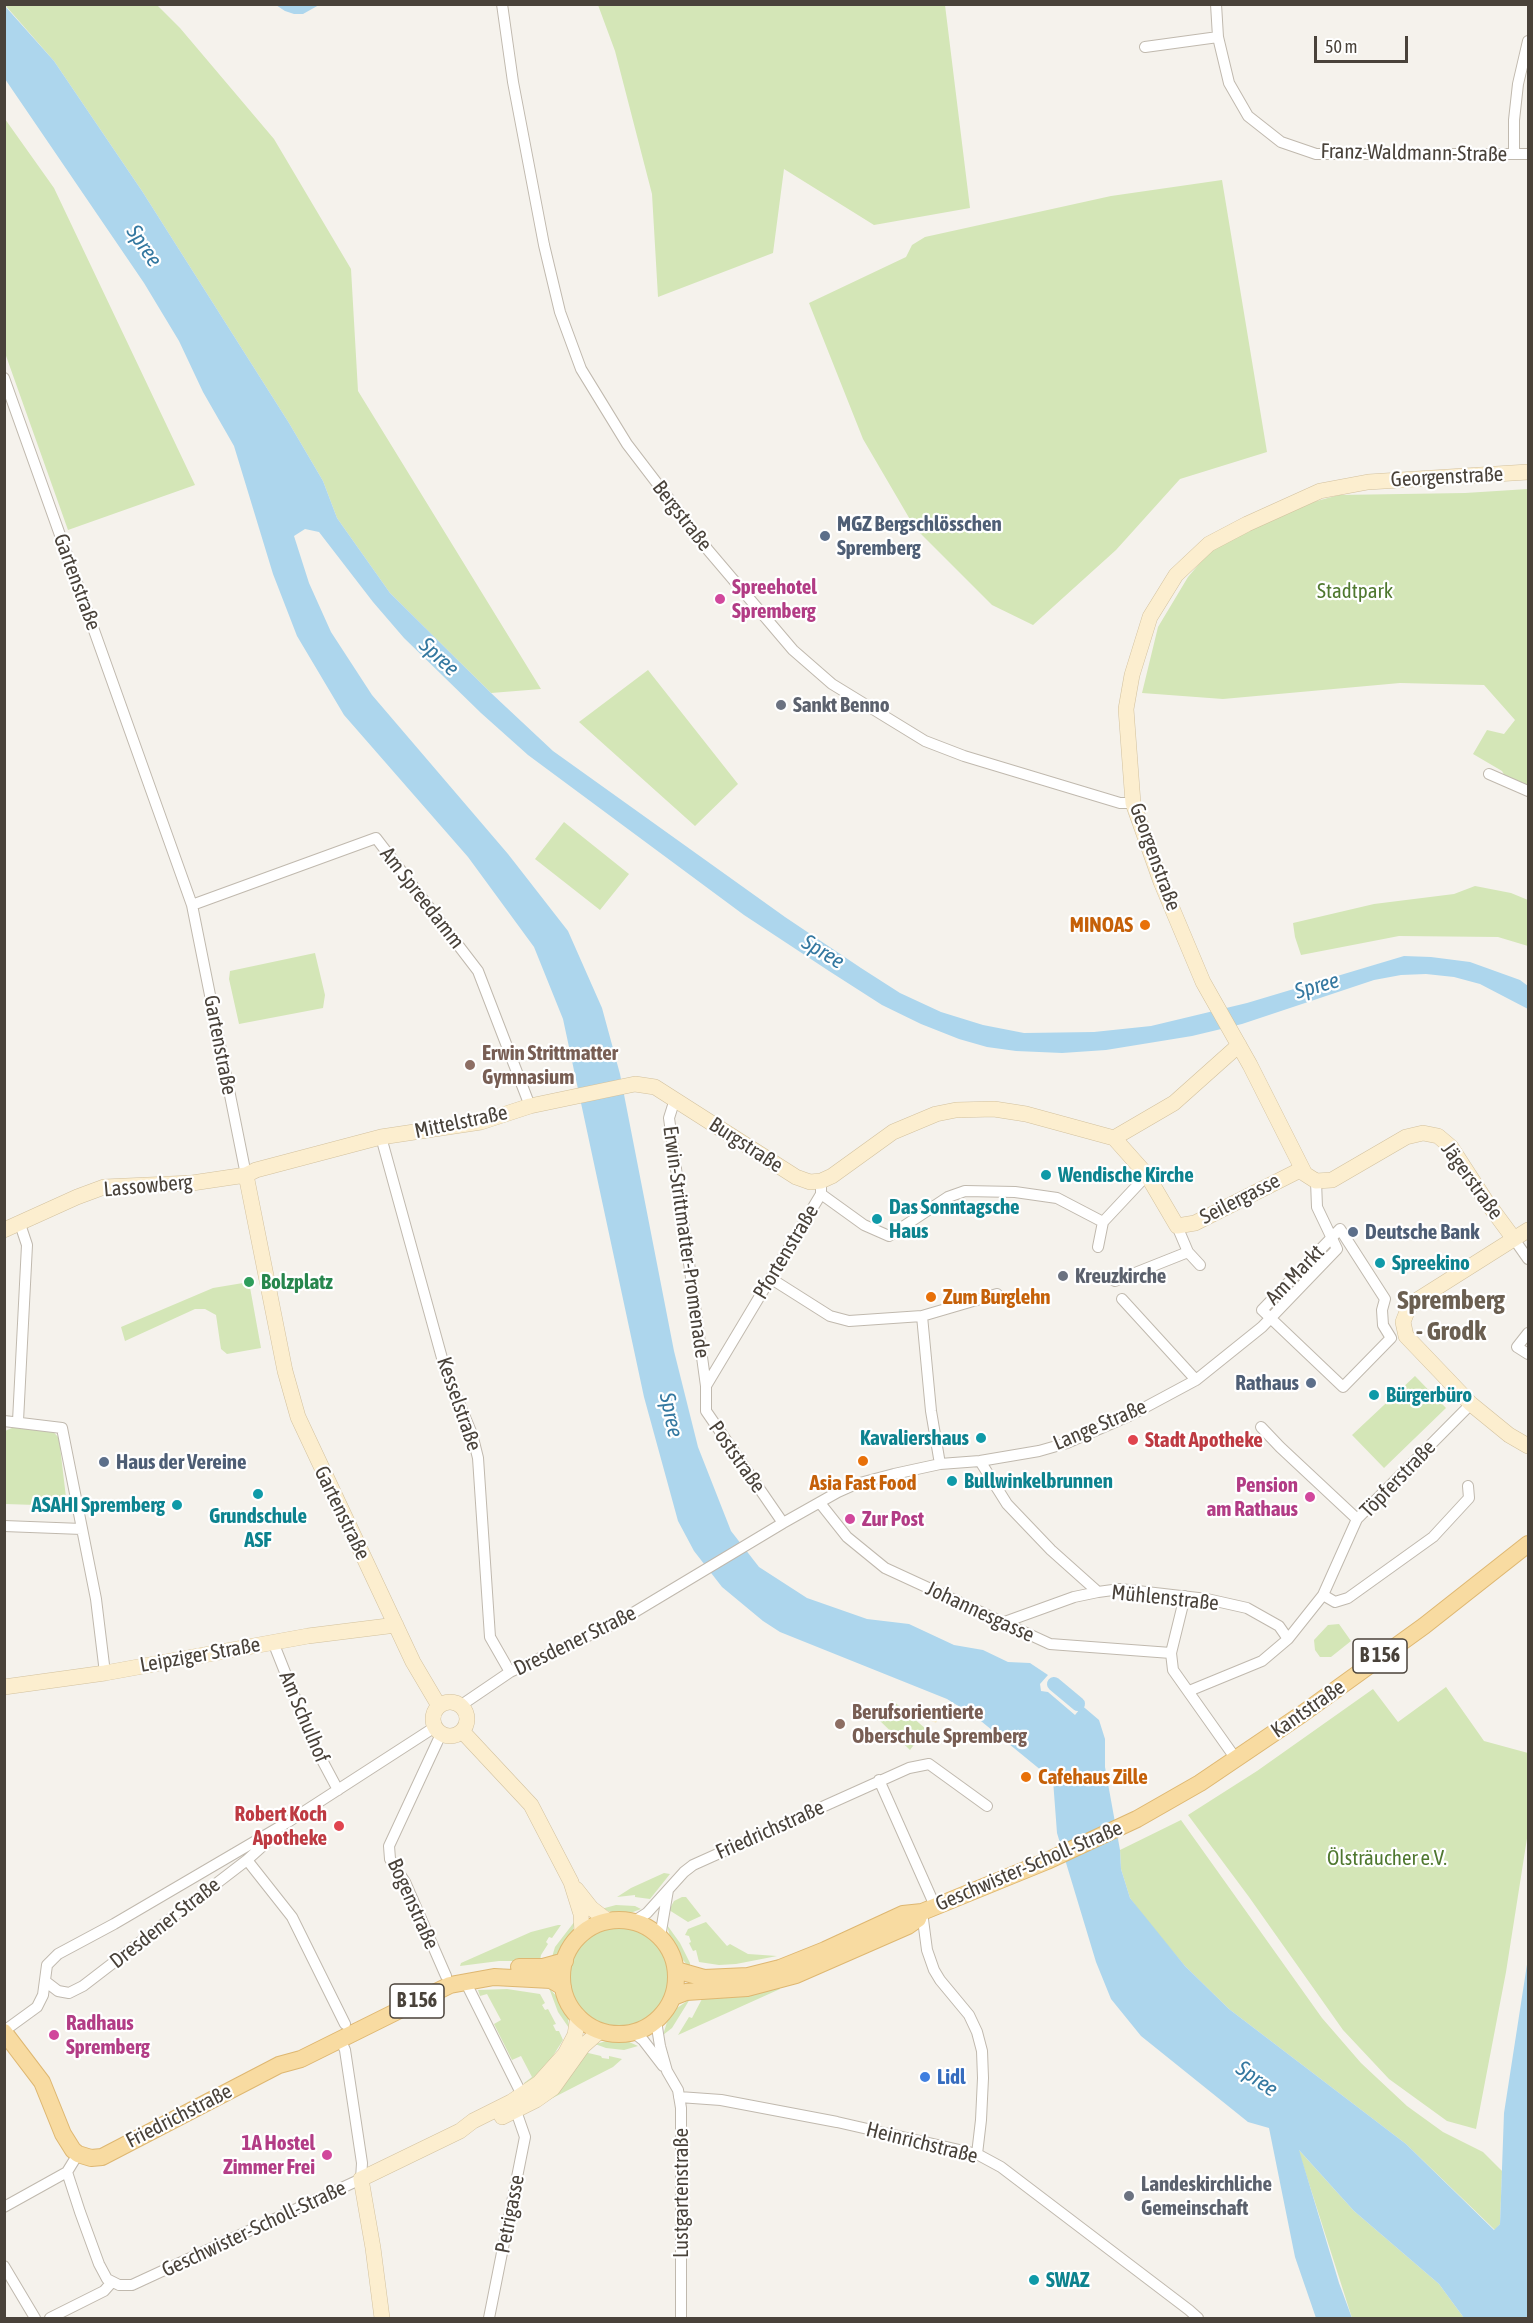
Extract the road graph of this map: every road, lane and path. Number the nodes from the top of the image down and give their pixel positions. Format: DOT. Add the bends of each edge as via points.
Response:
graph roads {
  1 [pos="502,4"];
  2 [pos="1216,4"];
  3 [pos="1218,37"];
  4 [pos="1528,41"];
  5 [pos="1145,47"];
  6 [pos="1514,154"];
  7 [pos="1528,154"];
  8 [pos="4,378"];
  9 [pos="1528,472"];
  10 [pos="1489,774"];
  11 [pos="1528,791"];
  12 [pos="1133,803"];
  13 [pos="192,905"];
  14 [pos="1236,1040"];
  15 [pos="675,1099"];
  16 [pos="530,1106"];
  17 [pos="381,1137"];
  18 [pos="1114,1138"];
  19 [pos="246,1175"];
  20 [pos="1147,1175"];
  21 [pos="1307,1175"];
  22 [pos="821,1188"];
  23 [pos="1103,1222"];
  24 [pos="20,1224"];
  25 [pos="1177,1226"];
  26 [pos="4,1230"];
  27 [pos="1528,1230"];
  28 [pos="1331,1238"];
  29 [pos="1514,1239"];
  30 [pos="1098,1247"];
  31 [pos="1188,1251"];
  32 [pos="1528,1259"];
  33 [pos="1200,1265"];
  34 [pos="770,1278"];
  35 [pos="1115,1281"];
  36 [pos="996,1294"];
  37 [pos="1122,1299"];
  38 [pos="922,1316"];
  39 [pos="1271,1318"];
  40 [pos="1528,1333"];
  41 [pos="1528,1354"];
  42 [pos="1196,1380"];
  43 [pos="706,1386"];
  44 [pos="1471,1404"];
  45 [pos="4,1421"];
  46 [pos="18,1421"];
  47 [pos="1261,1427"];
  48 [pos="1528,1446"];
  49 [pos="980,1461"];
  50 [pos="940,1464"];
  51 [pos="1468,1486"];
  52 [pos="820,1503"];
  53 [pos="1357,1519"];
  54 [pos="783,1523"];
  55 [pos="4,1526"];
  56 [pos="82,1529"];
  57 [pos="1528,1544"];
  58 [pos="691,1578"];
  59 [pos="1098,1592"];
  60 [pos="1323,1595"];
  61 [pos="1185,1596"];
  62 [pos="1002,1623"];
  63 [pos="396,1626"];
  64 [pos="1288,1639"];
  65 [pos="273,1642"];
  66 [pos="1171,1653"];
  67 [pos="510,1672"];
  68 [pos="105,1673"];
  69 [pos="4,1687"];
  70 [pos="1189,1691"];
  71 [pos="439,1706"];
  72 [pos="460,1706"];
  73 [pos="438,1730"];
  74 [pos="462,1731"];
  75 [pos="1236,1758"];
  76 [pos="879,1780"];
  77 [pos="338,1790"];
  78 [pos="987,1806"];
  79 [pos="1137,1819"];
  80 [pos="277,1829"];
  81 [pos="247,1860"];
  82 [pos="571,1882"];
  83 [pos="668,1890"];
  84 [pos="926,1911"];
  85 [pos="608,1921"];
  86 [pos="633,1922"];
  87 [pos="582,1934"];
  88 [pos="660,1937"];
  89 [pos="565,1961"];
  90 [pos="676,1970"];
  91 [pos="446,1976"];
  92 [pos="45,1981"];
  93 [pos="465,1981"];
  94 [pos="563,1987"];
  95 [pos="673,1996"];
  96 [pos="578,2016"];
  97 [pos="656,2021"];
  98 [pos="600,2031"];
  99 [pos="4,2032"];
  100 [pos="343,2032"];
  101 [pos="633,2032"];
  102 [pos="667,2071"];
  103 [pos="522,2095"];
  104 [pos="679,2097"];
  105 [pos="516,2111"];
  106 [pos="459,2131"];
  107 [pos="78,2154"];
  108 [pos="977,2154"];
  109 [pos="67,2172"];
  110 [pos="361,2179"];
  111 [pos="4,2207"];
  112 [pos="4,2266"];
  113 [pos="112,2282"];
  114 [pos="35,2319"];
  115 [pos="50,2319"];
  116 [pos="382,2319"];
  117 [pos="489,2319"];
  118 [pos="681,2319"];
  119 [pos="1198,2319"];
  1 -- 12 [label="street, Bergstraße" via="544,245 560,312 581,369 627,444 708,550 793,650 832,684 925,741 1120,803"];
  2 -- 3 [label="street, Franz-Waldmann-Straße"];
  3 -- 5 [label="street"];
  3 -- 6 [label="street, Franz-Waldmann-Straße" via="1229,83 1248,116 1281,142 1316,154"];
  4 -- 6 [label="street" via="1518,84"];
  6 -- 7 [label="street, Franz-Waldmann-Straße"];
  8 -- 13 [label="street, Gartenstraße"];
  9 -- 12 [label="street, Georgenstraße" via="1379,481 1320,491 1209,544 1176,575 1150,617 1132,675 1126,709"];
  10 -- 11 [label="street"];
  12 -- 14 [label="street, Georgenstraße" via="1203,982"];
  13 -- 16 [label="street, Am Spreedamm" via="376,838 478,971"];
  13 -- 19 [label="street, Gartenstraße"];
  14 -- 18 [label="street" via="1174,1103"];
  14 -- 21 [label="street, Georgenstraße"];
  15 -- 16 [label="street, Mittelstraße" via="654,1087 634,1084"];
  15 -- 22 [label="street, Burgstraße" via="796,1177"];
  15 -- 43 [label="street, Erwin-Strittmatter-Promenade" via="669,1118"];
  16 -- 17 [label="street, Mittelstraße" via="481,1122"];
  17 -- 19 [label="street, Mittelstraße"];
  17 -- 67 [label="street, Kesselstraße" via="445,1369 478,1458 490,1637"];
  18 -- 20 [label="street"];
  18 -- 22 [label="street, Pfortenstraße" via="1026,1114 994,1109 956,1110 893,1132"];
  19 -- 24 [label="street, Lassowberg" via="192,1183 105,1187"];
  19 -- 63 [label="street, Gartenstraße" via="285,1371 298,1417"];
  20 -- 23 [label="street"];
  20 -- 25 [label="street"];
  21 -- 25 [label="street, Seilergasse" via="1196,1223"];
  21 -- 28 [label="street"];
  21 -- 29 [label="street, Jägerstraße" via="1323,1182 1332,1180 1406,1137 1423,1133 1438,1136 1451,1147"];
  22 -- 23 [label="street, Burgstraße" via="864,1225 889,1236 948,1197 965,1191 1057,1198"];
  22 -- 34 [label="street, Pfortenstraße"];
  23 -- 30 [label="street"];
  24 -- 26 [label="street, Lassowberg"];
  24 -- 46 [label="street" via="27,1245"];
  25 -- 31 [label="street"];
  27 -- 29 [label="street"];
  28 -- 39 [label="street, Lange Straße" via="1337,1249"];
  28 -- 39 [label="street, Am Markt" via="1340,1229 1385,1299 1383,1324 1391,1338 1343,1387"];
  29 -- 32 [label="street, Jägerstraße"];
  29 -- 44 [label="street" via="1414,1302 1404,1317 1406,1336"];
  31 -- 33 [label="street"];
  31 -- 35 [label="street, Seilergasse"];
  34 -- 38 [label="street" via="830,1316 849,1321"];
  34 -- 43 [label="street, Pfortenstraße"];
  36 -- 38 [label="street"];
  37 -- 42 [label="street"];
  38 -- 50 [label="street"];
  39 -- 42 [label="street, Lange Straße"];
  40 -- 41 [label="street" via="1517,1347"];
  42 -- 49 [label="street, Lange Straße" via="1067,1443"];
  43 -- 54 [label="street, Poststraße" via="706,1411"];
  44 -- 48 [label="street"];
  44 -- 53 [label="street, Töpferstraße"];
  45 -- 46 [label="street"];
  46 -- 56 [label="street" via="62,1428"];
  47 -- 53 [label="street"];
  49 -- 50 [label="street, Lange Straße"];
  49 -- 59 [label="street, Mühlenstraße" via="1007,1504"];
  50 -- 52 [label="street, Lange Straße" via="856,1484"];
  51 -- 60 [label="street" via="1468,1498 1433,1537 1348,1598 1335,1602"];
  52 -- 54 [label="street, Lange Straße"];
  52 -- 62 [label="street, Johannesgasse" via="847,1537 885,1568"];
  53 -- 60 [label="street, Töpferstraße"];
  54 -- 58 [label="street, Lange Straße"];
  55 -- 56 [label="street"];
  56 -- 68 [label="street"];
  57 -- 75 [label="main road, Kantstraße / B 156" via="1424,1626"];
  58 -- 67 [label="street, Dresdener Straße" via="618,1622"];
  59 -- 61 [label="street, Mühlenstraße" via="1120,1589"];
  59 -- 62 [label="street"];
  60 -- 64 [label="street, Töpferstraße"];
  61 -- 64 [label="street, Mühlenstraße" via="1247,1608 1279,1626"];
  61 -- 66 [label="street"];
  62 -- 66 [label="street, Johannesgasse" via="1050,1644"];
  63 -- 65 [label="street, Leipziger Straße"];
  63 -- 71 [label="street, Gartenstraße"];
  64 -- 70 [label="street, Töpferstraße" via="1262,1661"];
  65 -- 68 [label="street, Leipziger Straße"];
  65 -- 77 [label="street, Am Schulhof" via="314,1745"];
  66 -- 70 [label="street" via="1173,1670"];
  67 -- 72 [label="street, Dresdener Straße"];
  68 -- 69 [label="street, Leipziger Straße"];
  70 -- 75 [label="street"];
  71 -- 72 [label="street" via="449,1702"];
  71 -- 73 [label="street" via="433,1716"];
  72 -- 74 [label="street" via="467,1721"];
  73 -- 74 [label="street, Dresdener Straße" via="452,1736"];
  73 -- 77 [label="street, Dresdener Straße"];
  73 -- 91 [label="street, Bogenstraße" via="389,1846 390,1859 405,1882"];
  74 -- 82 [label="street" via="531,1805"];
  75 -- 79 [label="main road, Kantstraße / B 156"];
  76 -- 78 [label="street, Friedrichstraße" via="929,1764"];
  76 -- 83 [label="street, Friedrichstraße" via="693,1865"];
  76 -- 84 [label="street"];
  77 -- 80 [label="street, Dresdener Straße"];
  79 -- 84 [label="main road, Geschwister-Scholl-Straße / B 156"];
  80 -- 81 [label="street, Dresdener Straße" via="275,1836"];
  80 -- 92 [label="street, Dresdener Straße" via="58,1954 47,1965"];
  81 -- 92 [label="street, Dresdener Straße" via="82,1986 69,1993 58,1991"];
  81 -- 100 [label="street" via="292,1917"];
  82 -- 85 [label="street" via="591,1908"];
  82 -- 87 [label="street" via="581,1914"];
  83 -- 86 [label="street, Friedrichstraße"];
  83 -- 88 [label="street"];
  84 -- 90 [label="main road, Geschwister-Scholl-Straße / B 156" via="908,1912 796,1962 748,1976 704,1978"];
  84 -- 95 [label="main road, Geschwister-Scholl-Straße / B 156" via="908,1926 796,1975 747,1988"];
  84 -- 108 [label="street" via="927,1950 934,1970 969,2015 982,2051"];
  85 -- 86 [label="main road"];
  85 -- 87 [label="main road"];
  86 -- 88 [label="main road"];
  87 -- 89 [label="main road"];
  88 -- 90 [label="main road"];
  89 -- 91 [label="main road, Friedrichstraße / B 156" via="543,1967 501,1966"];
  89 -- 94 [label="main road"];
  90 -- 95 [label="main road"];
  91 -- 100 [label="main road, Friedrichstraße / B 156"];
  92 -- 99 [label="street, Dresdener Straße" via="37,2007"];
  93 -- 94 [label="main road, Friedrichstraße / B 156" via="537,1978"];
  93 -- 100 [label="main road, Friedrichstraße / B 156"];
  93 -- 103 [label="street"];
  94 -- 96 [label="main road"];
  95 -- 97 [label="main road"];
  96 -- 98 [label="main road"];
  96 -- 103 [label="street, Geschwister-Scholl-Straße" via="565,2054 544,2079"];
  97 -- 101 [label="main road"];
  97 -- 102 [label="street, Lustgartenstraße"];
  98 -- 101 [label="main road"];
  98 -- 105 [label="street, Geschwister-Scholl-Straße" via="583,2046 553,2088"];
  99 -- 107 [label="main road" via="42,2082 63,2134"];
  100 -- 107 [label="main road, Friedrichstraße / B 156" via="295,2049 279,2065 102,2157"];
  100 -- 110 [label="street"];
  101 -- 102 [label="street, Lustgartenstraße"];
  102 -- 104 [label="street, Lustgartenstraße"];
  103 -- 106 [label="street, Geschwister-Scholl-Straße"];
  104 -- 108 [label="street, Heinrichstraße" via="721,2100 837,2122"];
  104 -- 118 [label="street, Lustgartenstraße"];
  105 -- 106 [label="street, Geschwister-Scholl-Straße"];
  105 -- 117 [label="street, Petrigasse" via="525,2137"];
  106 -- 110 [label="street, Geschwister-Scholl-Straße"];
  107 -- 109 [label="street"];
  108 -- 119 [label="street, Heinrichstraße" via="1001,2167"];
  109 -- 111 [label="street"];
  109 -- 113 [label="street" via="99,2264"];
  110 -- 113 [label="street, Geschwister-Scholl-Straße" via="132,2285"];
  110 -- 116 [label="street"];
  112 -- 114 [label="street"];
  113 -- 115 [label="street" via="104,2291"];
}
